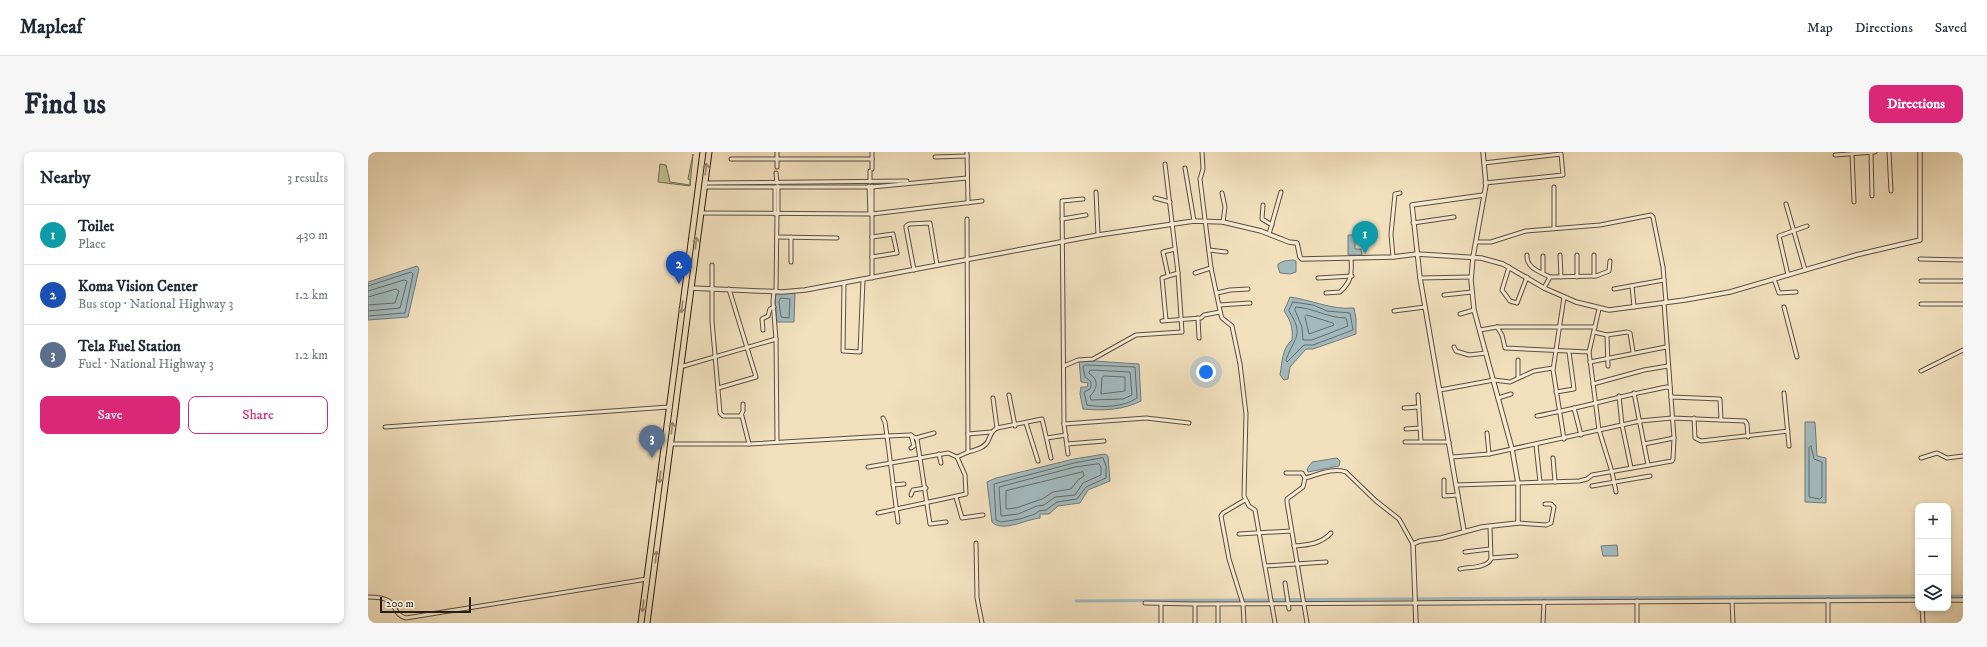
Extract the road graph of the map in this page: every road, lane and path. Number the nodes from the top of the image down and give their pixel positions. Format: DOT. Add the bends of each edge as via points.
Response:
graph roads {
  1 [pos="703,152"];
  2 [pos="709,152"];
  3 [pos="777,152"];
  4 [pos="872,152"];
  5 [pos="967,152"];
  6 [pos="1202,152"];
  7 [pos="1483,152"];
  8 [pos="1871,152"];
  9 [pos="1875,152"];
  10 [pos="1889,152"];
  11 [pos="1920,152"];
  12 [pos="1852,154"];
  13 [pos="1835,155"];
  14 [pos="967,156"];
  15 [pos="935,157"];
  16 [pos="872,158"];
  17 [pos="731,159"];
  18 [pos="777,160"];
  19 [pos="1484,163"];
  20 [pos="1165,164"];
  21 [pos="777,167"];
  22 [pos="1185,168"];
  23 [pos="776,173"];
  24 [pos="968,178"];
  25 [pos="933,180"];
  26 [pos="870,182"];
  27 [pos="1485,183"];
  28 [pos="704,185"];
  29 [pos="776,185"];
  30 [pos="871,186"];
  31 [pos="1554,187"];
  32 [pos="1890,191"];
  33 [pos="1096,192"];
  34 [pos="1281,192"];
  35 [pos="1222,193"];
  36 [pos="1400,193"];
  37 [pos="1484,195"];
  38 [pos="1872,196"];
  39 [pos="1155,198"];
  40 [pos="1083,199"];
  41 [pos="982,201"];
  42 [pos="968,202"];
  43 [pos="1170,202"];
  44 [pos="1854,202"];
  45 [pos="1786,204"];
  46 [pos="1263,205"];
  47 [pos="697,213"];
  48 [pos="776,214"];
  49 [pos="871,214"];
  50 [pos="1086,215"];
  51 [pos="1454,217"];
  52 [pos="967,219"];
  53 [pos="1062,219"];
  54 [pos="1205,220"];
  55 [pos="1194,221"];
  56 [pos="1224,222"];
  57 [pos="1172,223"];
  58 [pos="1413,223"];
  59 [pos="1272,225"];
  60 [pos="1807,226"];
  61 [pos="1554,228"];
  62 [pos="1795,230"];
  63 [pos="1269,234"];
  64 [pos="1098,235"];
  65 [pos="777,237"];
  66 [pos="791,237"];
  67 [pos="872,237"];
  68 [pos="837,238"];
  69 [pos="1062,242"];
  70 [pos="1476,242"];
  71 [pos="1175,249"];
  72 [pos="1209,250"];
  73 [pos="1226,252"];
  74 [pos="1418,254"];
  75 [pos="1527,255"];
  76 [pos="1560,255"];
  77 [pos="1577,255"];
  78 [pos="1594,255"];
  79 [pos="1543,256"];
  80 [pos="872,257"];
  81 [pos="1393,257"];
  82 [pos="1473,257"];
  83 [pos="1351,258"];
  84 [pos="1920,259"];
  85 [pos="967,260"];
  86 [pos="1963,260"];
  87 [pos="1610,261"];
  88 [pos="791,262"];
  89 [pos="712,265"];
  90 [pos="937,265"];
  91 [pos="1509,267"];
  92 [pos="1211,268"];
  93 [pos="914,270"];
  94 [pos="1805,270"];
  95 [pos="1178,272"];
  96 [pos="1195,273"];
  97 [pos="1543,273"];
  98 [pos="1168,275"];
  99 [pos="1788,275"];
  100 [pos="1352,276"];
  101 [pos="1594,276"];
  102 [pos="1471,277"];
  103 [pos="1527,277"];
  104 [pos="1550,277"];
  105 [pos="1561,277"];
  106 [pos="1577,277"];
  107 [pos="872,278"];
  108 [pos="1318,278"];
  109 [pos="1420,278"];
  110 [pos="1774,279"];
  111 [pos="863,280"];
  112 [pos="1664,280"];
  113 [pos="1921,281"];
  114 [pos="1963,281"];
  115 [pos="844,283"];
  116 [pos="1632,286"];
  117 [pos="690,288"];
  118 [pos="1544,288"];
  119 [pos="711,289"];
  120 [pos="729,289"];
  121 [pos="1248,289"];
  122 [pos="1614,289"];
  123 [pos="775,291"];
  124 [pos="1472,292"];
  125 [pos="1796,292"];
  126 [pos="1216,293"];
  127 [pos="1326,293"];
  128 [pos="1444,296"];
  129 [pos="1564,297"];
  130 [pos="1665,302"];
  131 [pos="1250,303"];
  132 [pos="1921,304"];
  133 [pos="1963,304"];
  134 [pos="1219,305"];
  135 [pos="774,307"];
  136 [pos="1425,307"];
  137 [pos="1634,307"];
  138 [pos="1784,308"];
  139 [pos="1599,309"];
  140 [pos="1474,310"];
  141 [pos="1394,311"];
  142 [pos="1220,312"];
  143 [pos="1460,314"];
  144 [pos="1198,318"];
  145 [pos="1182,319"];
  146 [pos="1162,320"];
  147 [pos="1166,320"];
  148 [pos="1497,327"];
  149 [pos="1595,327"];
  150 [pos="1560,328"];
  151 [pos="763,330"];
  152 [pos="1480,330"];
  153 [pos="1594,332"];
  154 [pos="1607,335"];
  155 [pos="776,338"];
  156 [pos="1199,338"];
  157 [pos="747,347"];
  158 [pos="1454,347"];
  159 [pos="1666,347"];
  160 [pos="1557,350"];
  161 [pos="1963,350"];
  162 [pos="1569,352"];
  163 [pos="1589,352"];
  164 [pos="1634,352"];
  165 [pos="1486,353"];
  166 [pos="1608,357"];
  167 [pos="1797,357"];
  168 [pos="715,358"];
  169 [pos="1518,360"];
  170 [pos="1590,362"];
  171 [pos="1064,366"];
  172 [pos="1608,366"];
  173 [pos="1668,366"];
  174 [pos="680,367"];
  175 [pos="1553,368"];
  176 [pos="1921,371"];
  177 [pos="1518,377"];
  178 [pos="1494,380"];
  179 [pos="1594,384"];
  180 [pos="718,388"];
  181 [pos="1670,388"];
  182 [pos="1440,390"];
  183 [pos="1556,392"];
  184 [pos="1634,393"];
  185 [pos="1784,393"];
  186 [pos="1511,394"];
  187 [pos="1009,395"];
  188 [pos="1418,395"];
  189 [pos="1619,396"];
  190 [pos="1671,397"];
  191 [pos="993,398"];
  192 [pos="1498,398"];
  193 [pos="743,404"];
  194 [pos="1596,404"];
  195 [pos="669,407"];
  196 [pos="1419,407"];
  197 [pos="1404,408"];
  198 [pos="1574,408"];
  199 [pos="1559,412"];
  200 [pos="741,415"];
  201 [pos="1537,416"];
  202 [pos="883,418"];
  203 [pos="1672,418"];
  204 [pos="1694,418"];
  205 [pos="1721,420"];
  206 [pos="1640,421"];
  207 [pos="1026,423"];
  208 [pos="1189,423"];
  209 [pos="1064,424"];
  210 [pos="1015,426"];
  211 [pos="1622,426"];
  212 [pos="385,427"];
  213 [pos="998,428"];
  214 [pos="1420,428"];
  215 [pos="1406,429"];
  216 [pos="1599,430"];
  217 [pos="1788,431"];
  218 [pos="991,432"];
  219 [pos="934,433"];
  220 [pos="1487,433"];
  221 [pos="968,434"];
  222 [pos="911,435"];
  223 [pos="1066,435"];
  224 [pos="1581,435"];
  225 [pos="887,436"];
  226 [pos="1748,437"];
  227 [pos="916,438"];
  228 [pos="1047,438"];
  229 [pos="1674,438"];
  230 [pos="1564,439"];
  231 [pos="777,441"];
  232 [pos="1104,441"];
  233 [pos="1405,442"];
  234 [pos="1421,442"];
  235 [pos="1449,442"];
  236 [pos="670,444"];
  237 [pos="749,444"];
  238 [pos="1067,444"];
  239 [pos="1644,444"];
  240 [pos="1536,445"];
  241 [pos="1789,446"];
  242 [pos="911,448"];
  243 [pos="1512,449"];
  244 [pos="968,452"];
  245 [pos="939,454"];
  246 [pos="1068,454"];
  247 [pos="1489,454"];
  248 [pos="1963,456"];
  249 [pos="957,457"];
  250 [pos="1452,457"];
  251 [pos="921,458"];
  252 [pos="1051,458"];
  253 [pos="1553,458"];
  254 [pos="1921,458"];
  255 [pos="1038,461"];
  256 [pos="890,463"];
  257 [pos="940,463"];
  258 [pos="1648,465"];
  259 [pos="868,467"];
  260 [pos="1631,468"];
  261 [pos="1612,472"];
  262 [pos="1286,473"];
  263 [pos="1650,476"];
  264 [pos="1305,478"];
  265 [pos="1444,480"];
  266 [pos="1614,481"];
  267 [pos="1540,482"];
  268 [pos="1556,482"];
  269 [pos="1518,483"];
  270 [pos="904,484"];
  271 [pos="893,485"];
  272 [pos="1456,485"];
  273 [pos="1592,486"];
  274 [pos="926,488"];
  275 [pos="1616,492"];
  276 [pos="911,495"];
  277 [pos="1458,495"];
  278 [pos="956,497"];
  279 [pos="1245,500"];
  280 [pos="927,503"];
  281 [pos="1545,504"];
  282 [pos="897,509"];
  283 [pos="878,513"];
  284 [pos="983,515"];
  285 [pos="898,522"];
  286 [pos="946,522"];
  287 [pos="1518,523"];
  288 [pos="1490,526"];
  289 [pos="1291,531"];
  290 [pos="1464,531"];
  291 [pos="1259,533"];
  292 [pos="1331,533"];
  293 [pos="1238,534"];
  294 [pos="976,543"];
  295 [pos="1413,544"];
  296 [pos="1294,546"];
  297 [pos="1490,549"];
  298 [pos="1465,552"];
  299 [pos="1516,556"];
  300 [pos="1491,558"];
  301 [pos="1326,562"];
  302 [pos="1297,564"];
  303 [pos="1265,566"];
  304 [pos="1460,568"];
  305 [pos="647,579"];
  306 [pos="1285,582"];
  307 [pos="368,597"];
  308 [pos="1417,600"];
  309 [pos="1828,600"];
  310 [pos="1915,600"];
  311 [pos="1951,600"];
  312 [pos="1963,600"];
  313 [pos="1271,601"];
  314 [pos="1288,601"];
  315 [pos="1304,601"];
  316 [pos="1732,601"];
  317 [pos="1242,602"];
  318 [pos="1544,602"];
  319 [pos="1637,602"];
  320 [pos="1146,603"];
  321 [pos="1161,604"];
  322 [pos="1195,604"];
  323 [pos="1218,604"];
  324 [pos="1289,609"];
  325 [pos="1922,611"];
  326 [pos="641,623"];
  327 [pos="647,623"];
  328 [pos="982,623"];
  329 [pos="1161,623"];
  330 [pos="1195,623"];
  331 [pos="1218,623"];
  332 [pos="1244,623"];
  333 [pos="1275,623"];
  334 [pos="1307,623"];
  335 [pos="1416,623"];
  336 [pos="1543,623"];
  337 [pos="1637,623"];
  338 [pos="1733,623"];
  339 [pos="1828,623"];
  340 [pos="1923,623"];
  1 -- 47 [label="highway"];
  28 -- 2 [label="highway, one-way"];
  3 -- 18 [label="street"];
  4 -- 16 [label="street"];
  5 -- 14 [label="street"];
  6 -- 54 [label="street" via="1203,169 1200,179"];
  7 -- 19 [label="street"];
  8 -- 9 [label="street"];
  8 -- 12 [label="street"];
  8 -- 38 [label="street"];
  10 -- 32 [label="street"];
  11 -- 94 [label="street" via="1920,240"];
  12 -- 13 [label="street"];
  12 -- 44 [label="street"];
  14 -- 15 [label="street"];
  14 -- 24 [label="street"];
  16 -- 18 [label="street"];
  16 -- 26 [label="street"];
  17 -- 18 [label="street"];
  18 -- 21 [label="street"];
  19 -- 27 [label="street"];
  19 -- 27 [label="street" via="1561,154 1563,175"];
  20 -- 43 [label="street"];
  22 -- 55 [label="street"];
  23 -- 29 [label="street"];
  24 -- 25 [label="street"];
  24 -- 42 [label="street"];
  25 -- 26 [label="street"];
  25 -- 30 [label="street"];
  26 -- 29 [label="street"];
  26 -- 30 [label="street"];
  27 -- 37 [label="street"];
  28 -- 29 [label="street"];
  28 -- 47 [label="highway"];
  29 -- 30 [label="street"];
  29 -- 48 [label="street"];
  30 -- 49 [label="street"];
  31 -- 61 [label="street"];
  33 -- 64 [label="street"];
  34 -- 59 [label="street"];
  35 -- 56 [label="street" via="1225,207"];
  36 -- 81 [label="street" via="1395,194 1391,234"];
  37 -- 58 [label="street" via="1413,204"];
  37 -- 70 [label="street"];
  39 -- 43 [label="street"];
  40 -- 53 [label="street" via="1062,201"];
  41 -- 42 [label="street"];
  42 -- 49 [label="street"];
  43 -- 57 [label="street"];
  45 -- 62 [label="street"];
  46 -- 59 [label="street" via="1262,219"];
  47 -- 48 [label="street"];
  117 -- 47 [label="highway, one-way"];
  47 -- 195 [label="highway, one-way"];
  48 -- 49 [label="street"];
  48 -- 65 [label="street"];
  49 -- 67 [label="street"];
  50 -- 53 [label="street"];
  51 -- 58 [label="street"];
  52 -- 85 [label="street"];
  53 -- 69 [label="street"];
  54 -- 55 [label="street"];
  54 -- 56 [label="street"];
  54 -- 72 [label="street"];
  55 -- 57 [label="street"];
  56 -- 63 [label="street"];
  57 -- 64 [label="street"];
  57 -- 71 [label="street"];
  58 -- 74 [label="street"];
  59 -- 63 [label="street"];
  60 -- 62 [label="street"];
  61 -- 70 [label="street" via="1526,231 1491,242"];
  61 -- 112 [label="street" via="1600,225 1653,215"];
  62 -- 94 [label="street"];
  62 -- 99 [label="street" via="1779,236"];
  63 -- 83 [label="street" via="1297,243 1302,259"];
  64 -- 69 [label="street"];
  65 -- 66 [label="street"];
  65 -- 123 [label="street"];
  66 -- 68 [label="street"];
  66 -- 88 [label="street"];
  67 -- 80 [label="street"];
  67 -- 80 [label="street" via="893,234 897,253"];
  69 -- 85 [label="street"];
  69 -- 171 [label="street"];
  70 -- 82 [label="street"];
  71 -- 95 [label="street"];
  71 -- 98 [label="street" via="1163,252"];
  72 -- 73 [label="street"];
  72 -- 92 [label="street"];
  74 -- 81 [label="street"];
  74 -- 82 [label="street"];
  74 -- 109 [label="street"];
  75 -- 97 [label="street" via="1527,264"];
  76 -- 105 [label="street"];
  77 -- 106 [label="street"];
  78 -- 101 [label="street"];
  79 -- 97 [label="street"];
  80 -- 107 [label="street"];
  81 -- 83 [label="street"];
  82 -- 91 [label="street"];
  82 -- 102 [label="street"];
  83 -- 100 [label="street"];
  84 -- 86 [label="street"];
  85 -- 90 [label="street"];
  85 -- 221 [label="street"];
  87 -- 101 [label="street" via="1610,271"];
  89 -- 119 [label="street"];
  90 -- 93 [label="street"];
  90 -- 93 [label="street" via="930,223 909,224 906,228"];
  91 -- 103 [label="street"];
  91 -- 103 [label="street" via="1502,290 1510,301 1517,303"];
  92 -- 96 [label="street"];
  92 -- 126 [label="street"];
  93 -- 107 [label="street"];
  94 -- 99 [label="street"];
  95 -- 98 [label="street"];
  95 -- 145 [label="street"];
  97 -- 104 [label="street"];
  98 -- 147 [label="street" via="1162,278"];
  99 -- 110 [label="street"];
  100 -- 108 [label="street"];
  100 -- 127 [label="street" via="1341,291"];
  101 -- 106 [label="street"];
  102 -- 109 [label="street"];
  102 -- 124 [label="street"];
  103 -- 118 [label="street"];
  104 -- 105 [label="street"];
  104 -- 118 [label="street"];
  105 -- 106 [label="street"];
  107 -- 111 [label="street"];
  109 -- 136 [label="street"];
  110 -- 125 [label="street" via="1779,293"];
  110 -- 130 [label="street" via="1730,292"];
  111 -- 115 [label="street"];
  111 -- 115 [label="street" via="860,352 843,351"];
  112 -- 116 [label="street"];
  112 -- 130 [label="street"];
  113 -- 114 [label="street"];
  115 -- 123 [label="street" via="805,290"];
  116 -- 122 [label="street"];
  116 -- 137 [label="street"];
  117 -- 119 [label="street"];
  117 -- 174 [label="highway"];
  118 -- 129 [label="street"];
  119 -- 120 [label="street"];
  119 -- 168 [label="street"];
  120 -- 123 [label="street"];
  120 -- 157 [label="street"];
  121 -- 126 [label="street"];
  123 -- 135 [label="street"];
  124 -- 128 [label="street"];
  124 -- 140 [label="street"];
  126 -- 134 [label="street"];
  129 -- 139 [label="street"];
  129 -- 150 [label="street"];
  130 -- 137 [label="street"];
  130 -- 159 [label="street"];
  131 -- 134 [label="street"];
  132 -- 133 [label="street"];
  134 -- 142 [label="street"];
  135 -- 151 [label="street" via="762,320"];
  135 -- 155 [label="street"];
  136 -- 141 [label="street"];
  136 -- 182 [label="street"];
  137 -- 139 [label="street"];
  138 -- 167 [label="street"];
  139 -- 149 [label="street"];
  140 -- 143 [label="street"];
  140 -- 152 [label="street"];
  142 -- 144 [label="street"];
  142 -- 279 [label="street" via="1222,318 1232,326 1240,364 1246,411"];
  144 -- 145 [label="street"];
  144 -- 156 [label="street"];
  145 -- 147 [label="street"];
  145 -- 171 [label="street" via="1182,332 1130,336 1122,344 1105,350 1093,359 1078,360"];
  146 -- 147 [label="street"];
  148 -- 150 [label="street"];
  148 -- 152 [label="street"];
  148 -- 160 [label="street" via="1504,348"];
  149 -- 150 [label="street"];
  149 -- 153 [label="street"];
  150 -- 160 [label="street"];
  152 -- 165 [label="street"];
  153 -- 154 [label="street"];
  153 -- 163 [label="street"];
  154 -- 164 [label="street" via="1630,333"];
  154 -- 166 [label="street"];
  155 -- 157 [label="street"];
  155 -- 231 [label="street"];
  157 -- 168 [label="street"];
  157 -- 180 [label="street" via="756,377"];
  158 -- 165 [label="street" via="1456,351 1469,355"];
  159 -- 164 [label="street"];
  159 -- 173 [label="street"];
  160 -- 162 [label="street"];
  160 -- 175 [label="street"];
  161 -- 176 [label="street"];
  162 -- 163 [label="street"];
  162 -- 183 [label="street" via="1574,389"];
  163 -- 170 [label="street"];
  164 -- 166 [label="street"];
  165 -- 178 [label="street"];
  166 -- 170 [label="street"];
  166 -- 172 [label="street"];
  168 -- 174 [label="street"];
  168 -- 180 [label="street"];
  169 -- 177 [label="street"];
  170 -- 179 [label="street"];
  171 -- 209 [label="street"];
  173 -- 179 [label="street"];
  173 -- 181 [label="street"];
  236 -- 174 [label="highway, one-way"];
  175 -- 177 [label="street"];
  175 -- 183 [label="street"];
  177 -- 178 [label="street" via="1510,382"];
  178 -- 182 [label="street"];
  178 -- 192 [label="street"];
  179 -- 194 [label="street"];
  180 -- 200 [label="street" via="721,415"];
  181 -- 184 [label="street"];
  181 -- 190 [label="street"];
  182 -- 235 [label="street"];
  183 -- 199 [label="street"];
  184 -- 189 [label="street"];
  184 -- 206 [label="street"];
  185 -- 217 [label="street"];
  186 -- 192 [label="street"];
  187 -- 210 [label="street"];
  188 -- 196 [label="street"];
  189 -- 194 [label="street"];
  189 -- 211 [label="street"];
  190 -- 203 [label="street"];
  190 -- 205 [label="street" via="1720,399"];
  191 -- 213 [label="street"];
  192 -- 243 [label="street"];
  193 -- 200 [label="street"];
  194 -- 198 [label="street"];
  194 -- 216 [label="street"];
  195 -- 212 [label="street"];
  195 -- 305 [label="highway, one-way"];
  196 -- 197 [label="street"];
  196 -- 214 [label="street"];
  198 -- 199 [label="street"];
  198 -- 224 [label="street"];
  199 -- 201 [label="street"];
  199 -- 230 [label="street"];
  200 -- 237 [label="street"];
  202 -- 225 [label="street"];
  203 -- 204 [label="street"];
  203 -- 206 [label="street"];
  203 -- 229 [label="street"];
  204 -- 205 [label="street"];
  204 -- 226 [label="street" via="1697,440"];
  205 -- 226 [label="street" via="1746,421"];
  206 -- 211 [label="street"];
  206 -- 239 [label="street"];
  207 -- 210 [label="street"];
  207 -- 228 [label="street" via="1042,419"];
  207 -- 255 [label="street"];
  208 -- 209 [label="street" via="1146,418"];
  209 -- 223 [label="street"];
  210 -- 213 [label="street"];
  211 -- 216 [label="street"];
  211 -- 260 [label="street"];
  213 -- 218 [label="street"];
  214 -- 215 [label="street"];
  214 -- 234 [label="street"];
  216 -- 224 [label="street"];
  216 -- 261 [label="street"];
  217 -- 226 [label="street"];
  217 -- 241 [label="street"];
  218 -- 221 [label="street"];
  218 -- 244 [label="street" via="988,442"];
  219 -- 227 [label="street"];
  220 -- 247 [label="street"];
  221 -- 244 [label="street"];
  222 -- 225 [label="street"];
  222 -- 227 [label="street"];
  222 -- 242 [label="street" via="914,446"];
  223 -- 228 [label="street"];
  223 -- 238 [label="street"];
  224 -- 230 [label="street"];
  225 -- 231 [label="street"];
  225 -- 256 [label="street"];
  227 -- 251 [label="street"];
  228 -- 252 [label="street"];
  229 -- 239 [label="street"];
  229 -- 258 [label="street" via="1674,459"];
  230 -- 240 [label="street"];
  231 -- 237 [label="street"];
  232 -- 238 [label="street"];
  233 -- 234 [label="street"];
  234 -- 235 [label="street"];
  235 -- 250 [label="street"];
  236 -- 237 [label="street"];
  327 -- 236 [label="highway, one-way"];
  238 -- 246 [label="street"];
  239 -- 258 [label="street"];
  240 -- 243 [label="street"];
  240 -- 267 [label="street"];
  243 -- 247 [label="street"];
  243 -- 269 [label="street"];
  244 -- 249 [label="street"];
  245 -- 249 [label="street" via="948,453"];
  245 -- 251 [label="street"];
  245 -- 257 [label="street"];
  247 -- 250 [label="street"];
  248 -- 254 [label="street" via="1947,458 1937,453"];
  249 -- 278 [label="street" via="965,475 966,493"];
  250 -- 272 [label="street"];
  251 -- 256 [label="street"];
  251 -- 274 [label="street"];
  253 -- 268 [label="street"];
  256 -- 259 [label="street"];
  256 -- 271 [label="street"];
  258 -- 260 [label="street"];
  260 -- 261 [label="street"];
  261 -- 266 [label="street"];
  261 -- 268 [label="street" via="1592,474 1587,479 1579,481"];
  262 -- 264 [label="street" via="1302,473"];
  263 -- 266 [label="street"];
  264 -- 289 [label="street" via="1303,487 1287,500"];
  264 -- 295 [label="street" via="1333,471 1346,472 1399,519"];
  265 -- 277 [label="street" via="1444,496"];
  266 -- 273 [label="street"];
  266 -- 275 [label="street"];
  267 -- 268 [label="street"];
  267 -- 269 [label="street"];
  269 -- 272 [label="street"];
  269 -- 287 [label="street"];
  270 -- 271 [label="street"];
  271 -- 282 [label="street"];
  272 -- 277 [label="street"];
  274 -- 276 [label="street" via="913,490"];
  274 -- 280 [label="street"];
  277 -- 290 [label="street"];
  278 -- 280 [label="street"];
  278 -- 284 [label="street" via="962,518"];
  279 -- 291 [label="street" via="1255,510"];
  279 -- 317 [label="street" via="1221,516 1229,559"];
  280 -- 282 [label="street"];
  280 -- 286 [label="street" via="930,524"];
  281 -- 287 [label="street" via="1553,505 1551,523"];
  282 -- 283 [label="street"];
  282 -- 285 [label="street"];
  287 -- 288 [label="street"];
  288 -- 290 [label="street"];
  288 -- 297 [label="street"];
  289 -- 291 [label="street"];
  289 -- 296 [label="street"];
  290 -- 295 [label="street"];
  291 -- 293 [label="street"];
  291 -- 303 [label="street"];
  292 -- 296 [label="street" via="1325,539 1309,545"];
  294 -- 328 [label="street" via="977,598"];
  295 -- 308 [label="street"];
  296 -- 302 [label="street"];
  297 -- 298 [label="street"];
  297 -- 300 [label="street"];
  299 -- 300 [label="street"];
  300 -- 304 [label="street" via="1485,565"];
  301 -- 302 [label="street"];
  302 -- 303 [label="street"];
  302 -- 315 [label="street"];
  303 -- 313 [label="street"];
  305 -- 307 [label="street" via="406,618 400,616 392,602 387,599"];
  305 -- 326 [label="highway, one-way"];
  306 -- 314 [label="street"];
  308 -- 315 [label="street"];
  308 -- 318 [label="street"];
  308 -- 335 [label="street"];
  309 -- 310 [label="street"];
  309 -- 316 [label="street"];
  309 -- 339 [label="street"];
  311 -- 312 [label="street"];
  313 -- 314 [label="street"];
  313 -- 317 [label="street"];
  313 -- 333 [label="street"];
  314 -- 315 [label="street"];
  314 -- 324 [label="street"];
  315 -- 334 [label="street"];
  316 -- 319 [label="street"];
  316 -- 338 [label="street"];
  317 -- 323 [label="street"];
  317 -- 332 [label="street"];
  318 -- 319 [label="street"];
  318 -- 336 [label="street"];
  319 -- 337 [label="street"];
  320 -- 321 [label="street"];
  321 -- 322 [label="street"];
  321 -- 329 [label="street"];
  322 -- 323 [label="street"];
  322 -- 330 [label="street"];
  323 -- 331 [label="street"];
  325 -- 340 [label="street"];
}
